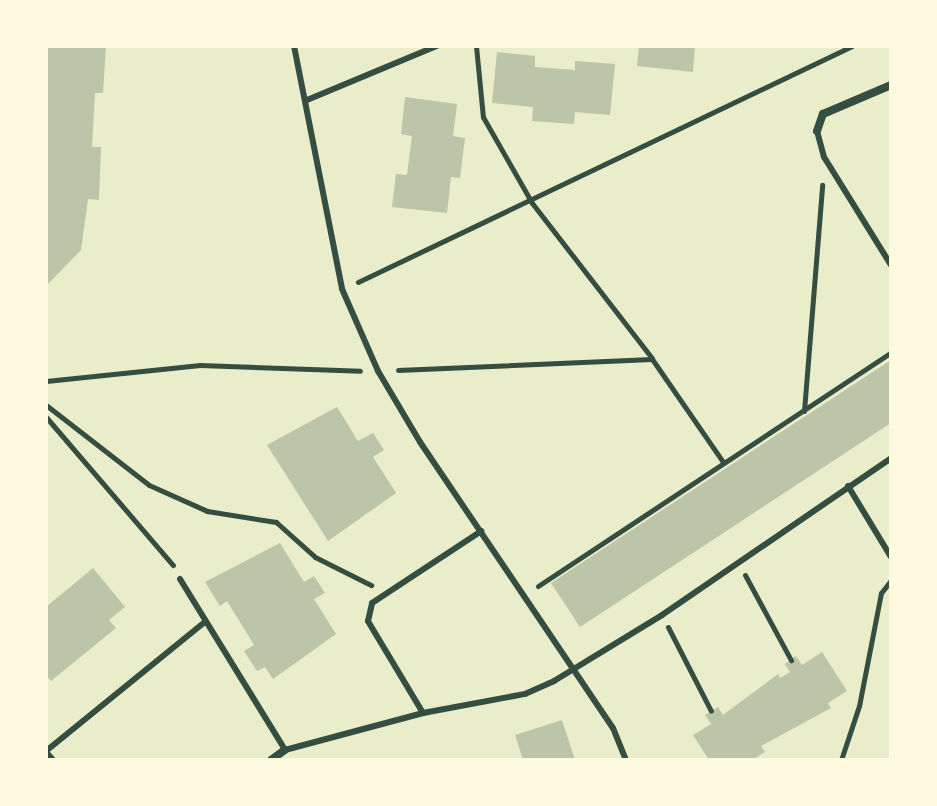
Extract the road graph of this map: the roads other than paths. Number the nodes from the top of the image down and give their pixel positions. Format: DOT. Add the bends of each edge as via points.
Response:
graph roads {
  1 [pos="294,46"];
  2 [pos="437,46"];
  3 [pos="891,85"];
  4 [pos="307,100"];
  5 [pos="817,131"];
  6 [pos="891,265"];
  7 [pos="891,458"];
  8 [pos="848,486"];
  9 [pos="481,531"];
  10 [pos="891,557"];
  11 [pos="180,579"];
  12 [pos="205,622"];
  13 [pos="574,668"];
  14 [pos="423,713"];
  15 [pos="285,750"];
  16 [pos="46,751"];
  17 [pos="53,760"];
  18 [pos="271,760"];
  19 [pos="626,760"];
  1 -- 4 [label="lane"];
  2 -- 4 [label="lane"];
  3 -- 5 [label="street" via="823,114"];
  4 -- 9 [label="lane" via="342,289 378,371"];
  5 -- 6 [label="lane" via="824,157"];
  7 -- 8 [label="lane"];
  8 -- 10 [label="lane"];
  8 -- 13 [label="lane" via="662,615"];
  9 -- 13 [label="lane"];
  9 -- 14 [label="lane" via="382,591 372,603 368,621"];
  11 -- 12 [label="lane"];
  12 -- 15 [label="lane"];
  12 -- 16 [label="lane"];
  13 -- 14 [label="lane" via="525,694"];
  13 -- 19 [label="lane" via="613,728"];
  14 -- 15 [label="lane"];
  15 -- 18 [label="street"];
  16 -- 17 [label="lane"];
}
